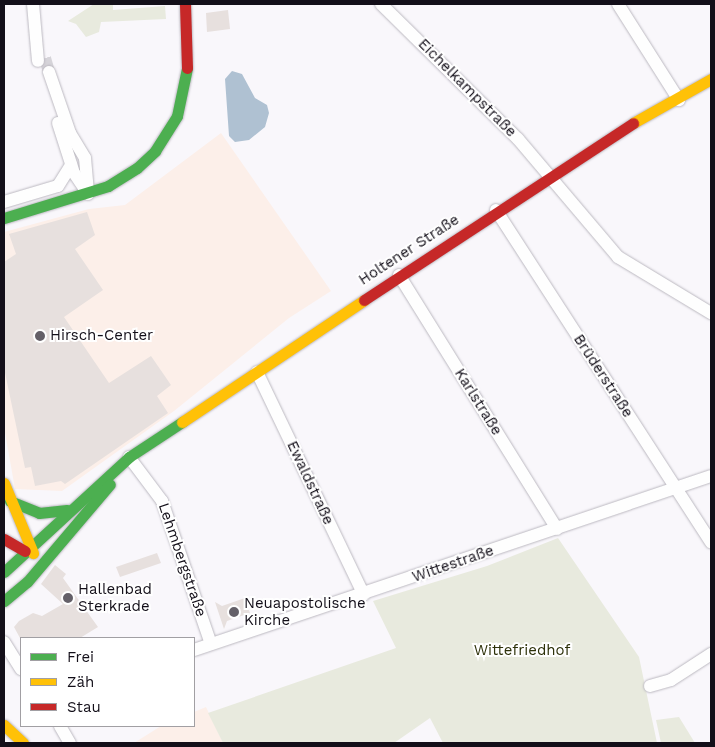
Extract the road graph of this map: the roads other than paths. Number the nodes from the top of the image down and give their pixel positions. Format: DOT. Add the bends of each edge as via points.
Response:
graph roads {
  1 [pos="32,4"];
  2 [pos="186,4"];
  3 [pos="381,4"];
  4 [pos="618,4"];
  5 [pos="41,60"];
  6 [pos="711,79"];
  7 [pos="679,100"];
  8 [pos="70,170"];
  9 [pos="550,175"];
  10 [pos="88,194"];
  11 [pos="4,202"];
  12 [pos="496,210"];
  13 [pos="4,218"];
  14 [pos="399,275"];
  15 [pos="711,313"];
  16 [pos="257,372"];
  17 [pos="129,457"];
  18 [pos="711,476"];
  19 [pos="4,483"];
  20 [pos="676,489"];
  21 [pos="10,501"];
  22 [pos="68,510"];
  23 [pos="557,529"];
  24 [pos="4,539"];
  25 [pos="711,542"];
  26 [pos="30,548"];
  27 [pos="55,549"];
  28 [pos="4,572"];
  29 [pos="364,595"];
  30 [pos="4,601"];
  31 [pos="4,642"];
  32 [pos="211,644"];
  33 [pos="195,650"];
  34 [pos="711,654"];
  35 [pos="20,667"];
  36 [pos="650,686"];
  37 [pos="4,725"];
  38 [pos="61,727"];
  39 [pos="22,743"];
  40 [pos="70,743"];
  1 -- 5 [label="street"];
  2 -- 10 [label="main road" via="188,73 177,116 163,141 138,168"];
  3 -- 9 [label="street, Eichelkampstraße" via="496,116"];
  4 -- 7 [label="street"];
  6 -- 7 [label="main road, Holtener Straße"];
  7 -- 9 [label="main road, Holtener Straße" via="615,133"];
  8 -- 10 [label="street"];
  8 -- 10 [label="street" via="45,73 70,133 85,158"];
  8 -- 11 [label="street" via="58,186"];
  9 -- 12 [label="main road, Holtener Straße"];
  9 -- 15 [label="street, Eichelkampstraße" via="618,257"];
  10 -- 13 [label="main road"];
  12 -- 14 [label="main road, Holtener Straße"];
  12 -- 20 [label="street, Brüderstraße"];
  14 -- 16 [label="main road, Holtener Straße"];
  14 -- 23 [label="street, Karlstraße"];
  16 -- 17 [label="main road, Holtener Straße"];
  16 -- 29 [label="street, Ewaldstraße"];
  17 -- 22 [label="main road, Holtener Straße"];
  17 -- 27 [label="main road, Holtener Straße"];
  17 -- 32 [label="street, Lehmbergstraße" via="162,501"];
  18 -- 20 [label="street, Wittestraße"];
  19 -- 21 [label="main road"];
  20 -- 23 [label="street, Wittestraße"];
  20 -- 25 [label="street, Brüderstraße"];
  21 -- 22 [label="main road" via="39,513"];
  21 -- 26 [label="main road"];
  22 -- 26 [label="main road, Holtener Straße"];
  23 -- 29 [label="street, Wittestraße"];
  24 -- 26 [label="main road"];
  26 -- 27 [label="main road"];
  26 -- 28 [label="main road, Holtener Straße"];
  26 -- 30 [label="main road, Holtener Straße" via="27,569"];
  27 -- 30 [label="main road, Holtener Straße" via="27,582"];
  29 -- 32 [label="street, Wittestraße"];
  31 -- 35 [label="street"];
  32 -- 33 [label="street, Wittestraße"];
  34 -- 36 [label="street" via="671,680"];
  37 -- 39 [label="main road"];
  38 -- 40 [label="street"];
}
